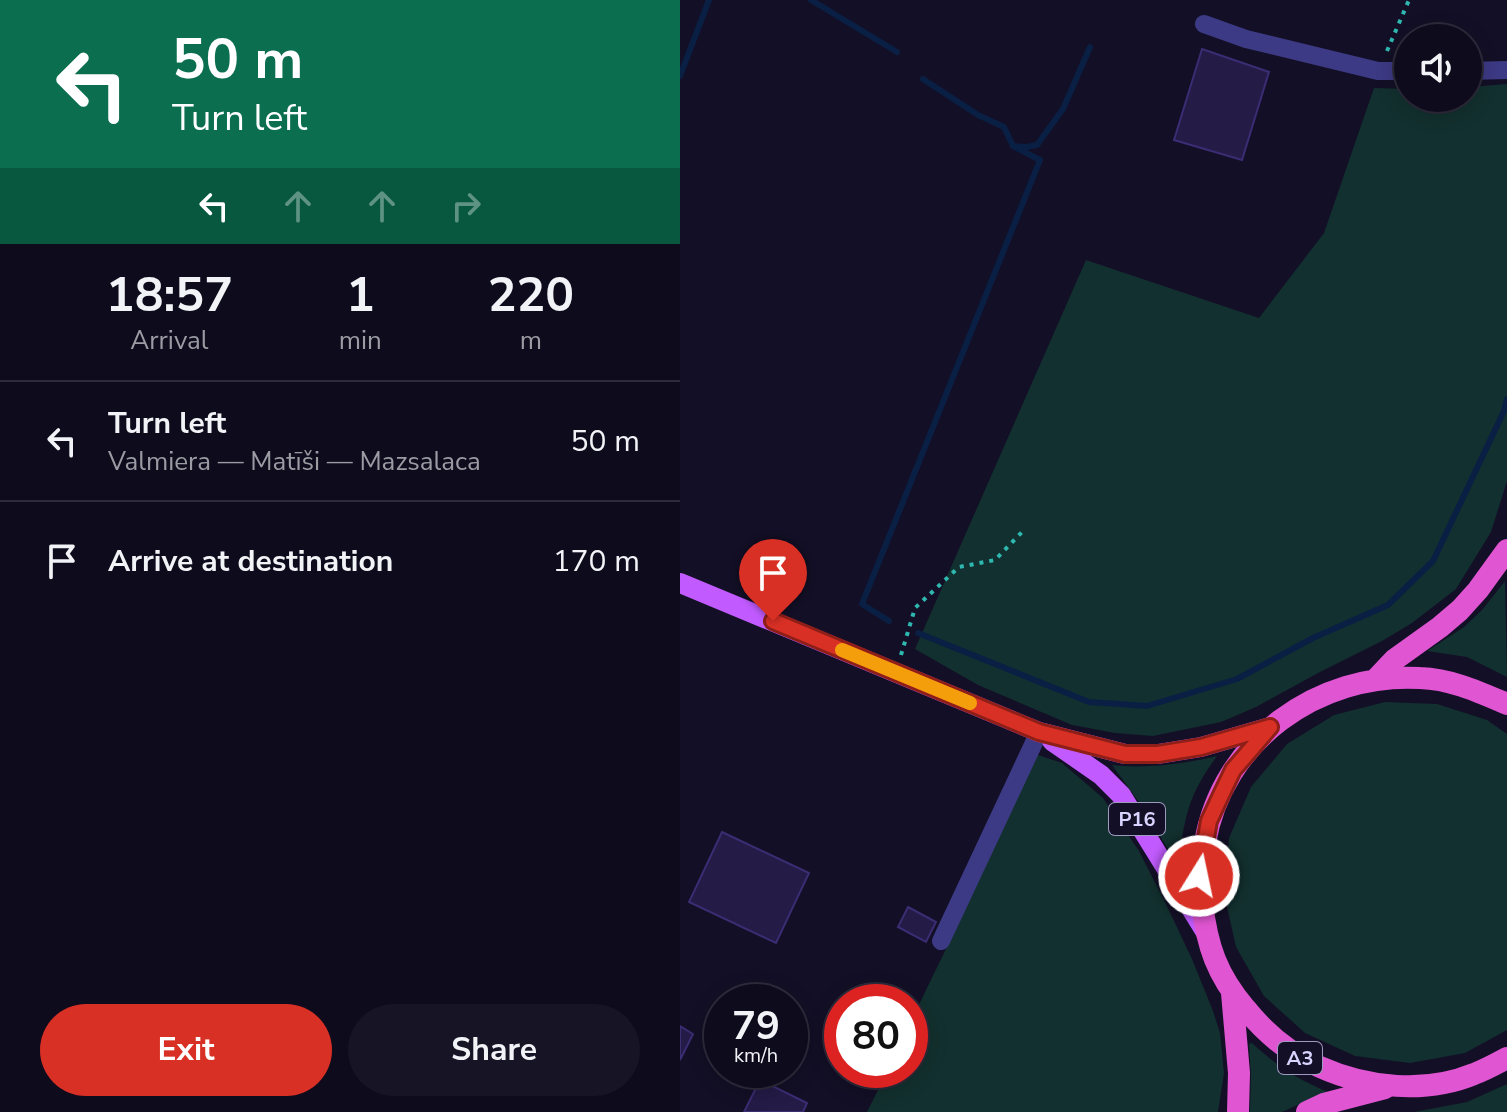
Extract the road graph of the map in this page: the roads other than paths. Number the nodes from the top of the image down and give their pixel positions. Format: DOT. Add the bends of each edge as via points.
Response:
graph roads {
  1 [pos="1204,24"];
  2 [pos="1507,70"];
  3 [pos="1394,71"];
  4 [pos="1482,71"];
  5 [pos="1507,550"];
  6 [pos="680,583"];
  7 [pos="1376,679"];
  8 [pos="1507,704"];
  9 [pos="1270,727"];
  10 [pos="1039,732"];
  11 [pos="1206,932"];
  12 [pos="941,941"];
  13 [pos="1232,993"];
  14 [pos="1507,1060"];
  15 [pos="1390,1086"];
  16 [pos="1238,1112"];
  17 [pos="1307,1112"];
  1 -- 3 [label="street" via="1246,39"];
  2 -- 4 [label="street"];
  5 -- 7 [label="highway, A3" via="1460,610"];
  6 -- 10 [label="main road, P16"];
  7 -- 8 [label="highway, A3" via="1422,678 1467,687"];
  7 -- 9 [label="highway, A3" via="1302,704"];
  9 -- 10 [label="main road, P16" via="1158,754 1125,754"];
  9 -- 11 [label="highway, A3" via="1233,770 1209,821 1199,876"];
  10 -- 11 [label="main road, P16" via="1121,795"];
  10 -- 12 [label="street"];
  11 -- 13 [label="highway, A3"];
  13 -- 15 [label="highway, A3" via="1262,1030 1300,1058 1343,1077"];
  13 -- 16 [label="highway, A3"];
  14 -- 15 [label="highway, A3" via="1431,1085"];
  15 -- 17 [label="highway, A3"];
}
